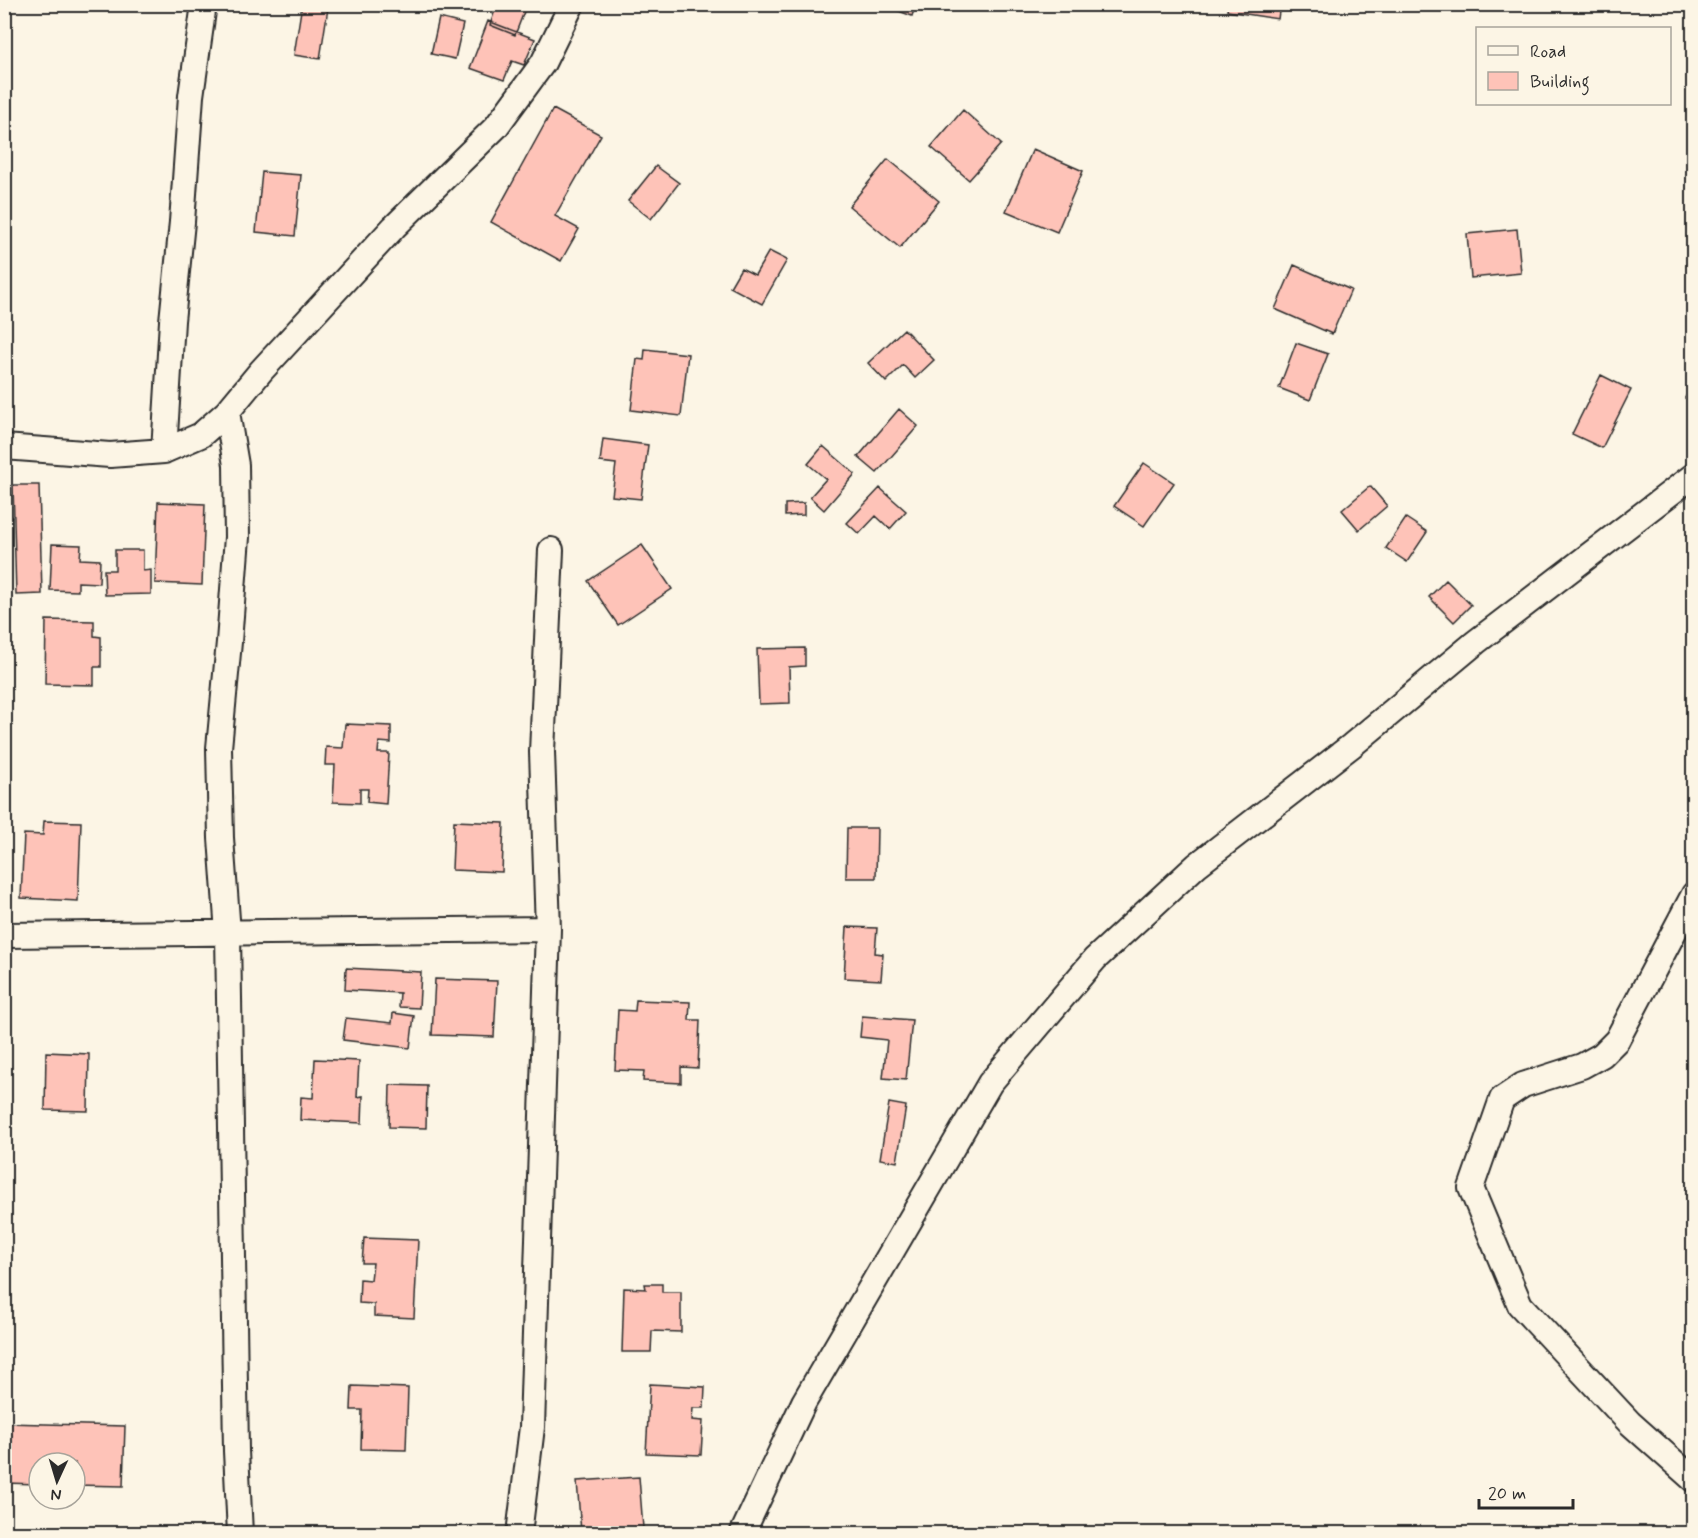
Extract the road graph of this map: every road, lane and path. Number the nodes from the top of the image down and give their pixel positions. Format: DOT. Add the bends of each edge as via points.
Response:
graph roads {
  1 [pos="204,4"];
  2 [pos="572,4"];
  3 [pos="227,412"];
  4 [pos="4,447"];
  5 [pos="164,451"];
  6 [pos="1694,475"];
  7 [pos="551,550"];
  8 [pos="1694,894"];
  9 [pos="548,929"];
  10 [pos="228,933"];
  11 [pos="4,935"];
  12 [pos="1694,1480"];
  13 [pos="240,1533"];
  14 [pos="519,1533"];
  15 [pos="742,1533"];
  1 -- 5 [label="street" via="191,96"];
  2 -- 3 [label="street" via="543,63 496,127 394,227"];
  3 -- 5 [label="street" via="201,435"];
  3 -- 10 [label="street" via="236,465 237,537 219,748"];
  4 -- 5 [label="street" via="110,455"];
  6 -- 15 [label="street" via="1476,642 1351,746 1197,865 1095,959 990,1083 804,1402"];
  7 -- 9 [label="street" via="542,752"];
  8 -- 12 [label="street" via="1617,1040 1582,1066 1523,1085 1502,1099 1471,1188 1520,1305 1630,1423"];
  9 -- 10 [label="street"];
  9 -- 14 [label="street" via="532,1427"];
  10 -- 11 [label="street"];
  10 -- 13 [label="street"];
}
